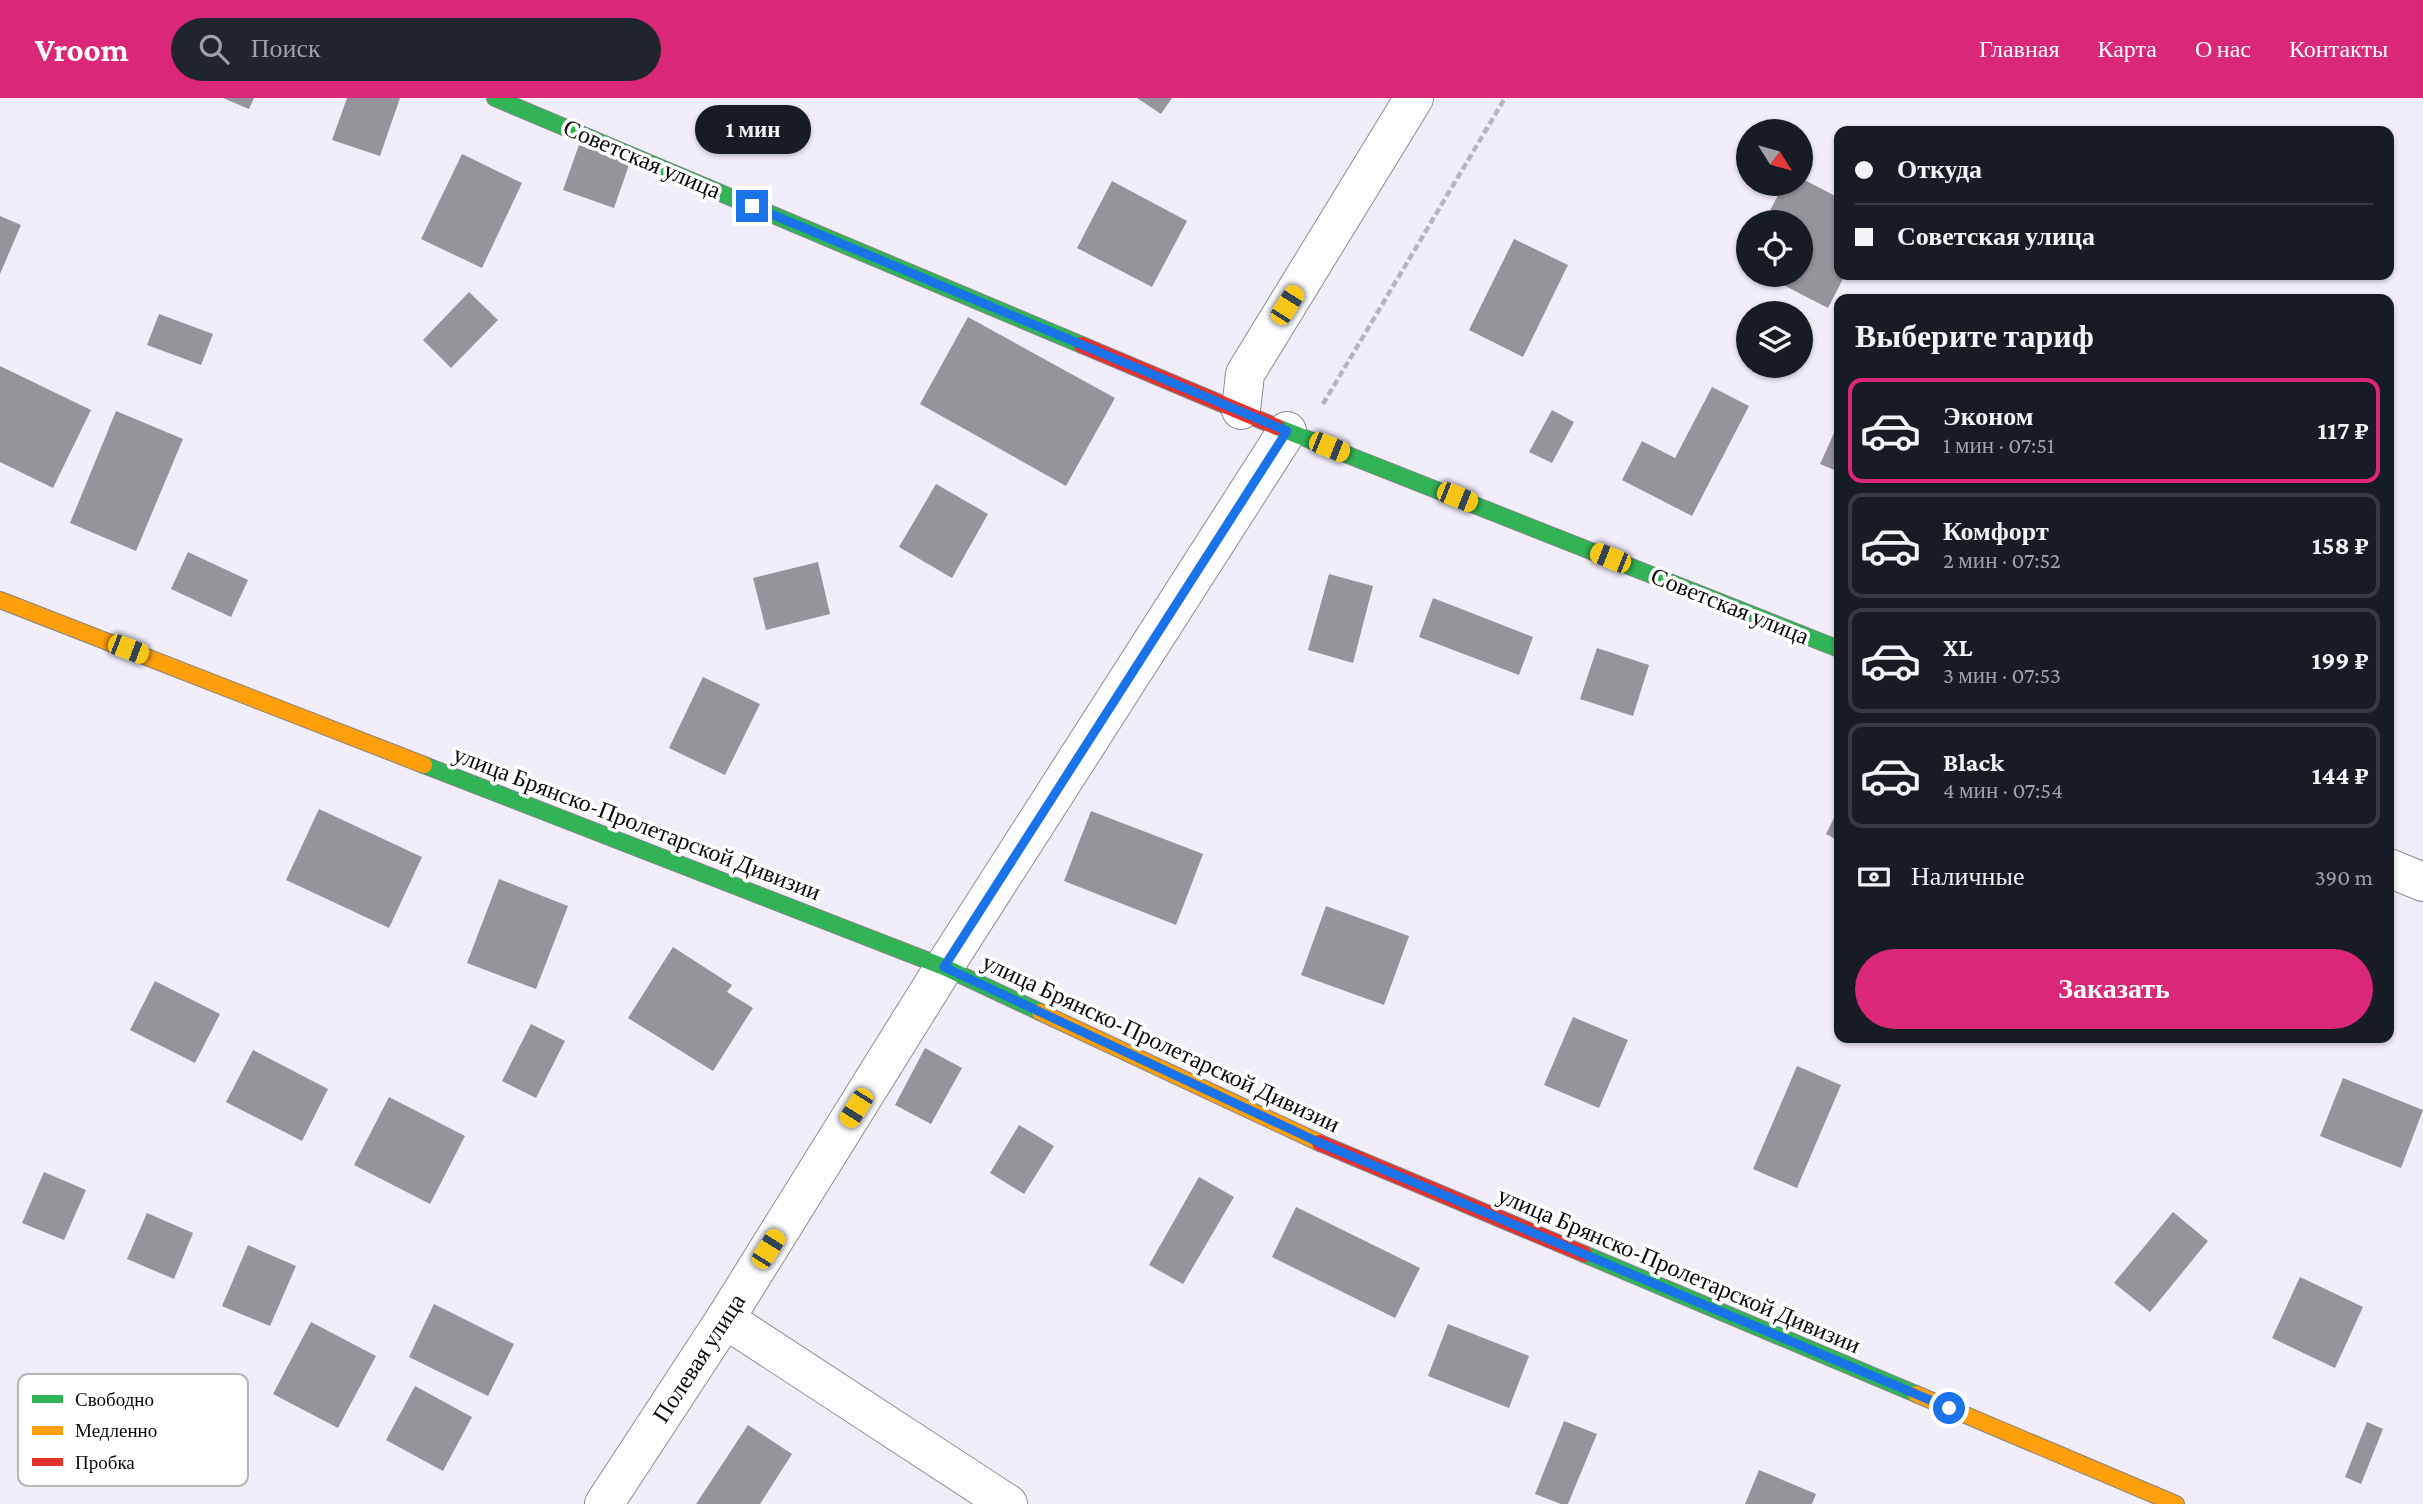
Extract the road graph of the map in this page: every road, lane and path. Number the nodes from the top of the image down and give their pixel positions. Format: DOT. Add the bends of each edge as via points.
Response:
graph roads {
  1 [pos="495,98"];
  2 [pos="1414,98"];
  3 [pos="1505,98"];
  4 [pos="1241,410"];
  5 [pos="1296,434"];
  6 [pos="0,600"];
  7 [pos="1834,647"];
  8 [pos="2394,870"];
  9 [pos="2423,882"];
  10 [pos="944,967"];
  11 [pos="725,1319"];
  12 [pos="604,1504"];
  13 [pos="1007,1504"];
  14 [pos="2176,1504"];
  1 -- 4 [label="street, Советская улица"];
  2 -- 4 [label="street" via="1245,374"];
  3 -- 5 [label="path"];
  4 -- 5 [label="street, Советская улица"];
  5 -- 7 [label="street, Советская улица"];
  5 -- 10 [label="street, Полевая улица"];
  6 -- 10 [label="street, улица Брянско-Пролетарской Дивизии"];
  8 -- 9 [label="street"];
  10 -- 11 [label="street, Полевая улица"];
  10 -- 14 [label="street, улица Брянско-Пролетарской Дивизии" via="1318,1142"];
  11 -- 12 [label="street, Полевая улица"];
  11 -- 13 [label="street"];
}
